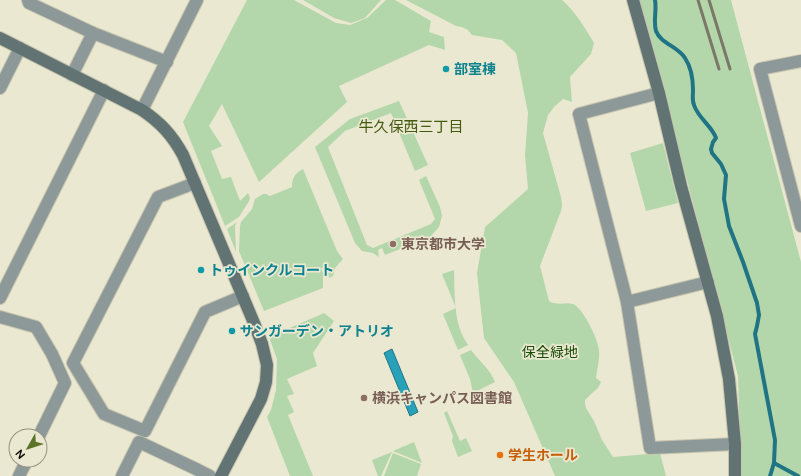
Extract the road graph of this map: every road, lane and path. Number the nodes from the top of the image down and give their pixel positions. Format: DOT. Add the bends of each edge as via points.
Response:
graph roads {
  1 [pos="28,0"];
  2 [pos="197,0"];
  3 [pos="633,0"];
  4 [pos="93,33"];
  5 [pos="0,38"];
  6 [pos="20,48"];
  7 [pos="801,61"];
  8 [pos="167,62"];
  9 [pos="72,75"];
  10 [pos="0,88"];
  11 [pos="104,90"];
  12 [pos="659,93"];
  13 [pos="142,110"];
  14 [pos="195,182"];
  15 [pos="801,226"];
  16 [pos="708,282"];
  17 [pos="243,296"];
  18 [pos="0,298"];
  19 [pos="627,302"];
  20 [pos="0,317"];
  21 [pos="42,428"];
  22 [pos="735,444"];
  23 [pos="122,476"];
  24 [pos="210,476"];
  25 [pos="221,476"];
  26 [pos="735,476"];
  1 -- 4 [label="street" via="29,3"];
  2 -- 8 [label="street"];
  3 -- 12 [label="street"];
  4 -- 8 [label="street"];
  4 -- 9 [label="street"];
  5 -- 6 [label="street"];
  6 -- 9 [label="street"];
  6 -- 10 [label="street"];
  7 -- 15 [label="street" via="760,69"];
  8 -- 13 [label="street"];
  9 -- 11 [label="street"];
  11 -- 13 [label="street"];
  11 -- 18 [label="street"];
  12 -- 16 [label="street" via="681,186"];
  12 -- 19 [label="street" via="579,114"];
  13 -- 14 [label="street" via="155,118 176,142"];
  14 -- 17 [label="street"];
  14 -- 17 [label="street" via="158,197 73,363 104,414 145,431 205,312"];
  16 -- 19 [label="street"];
  16 -- 22 [label="street" via="718,316 729,379"];
  17 -- 25 [label="street" via="262,344 267,365 266,382 255,413"];
  19 -- 22 [label="street" via="650,448"];
  20 -- 21 [label="street" via="36,327 65,383"];
  22 -- 26 [label="street"];
  23 -- 24 [label="street" via="139,442"];
}
